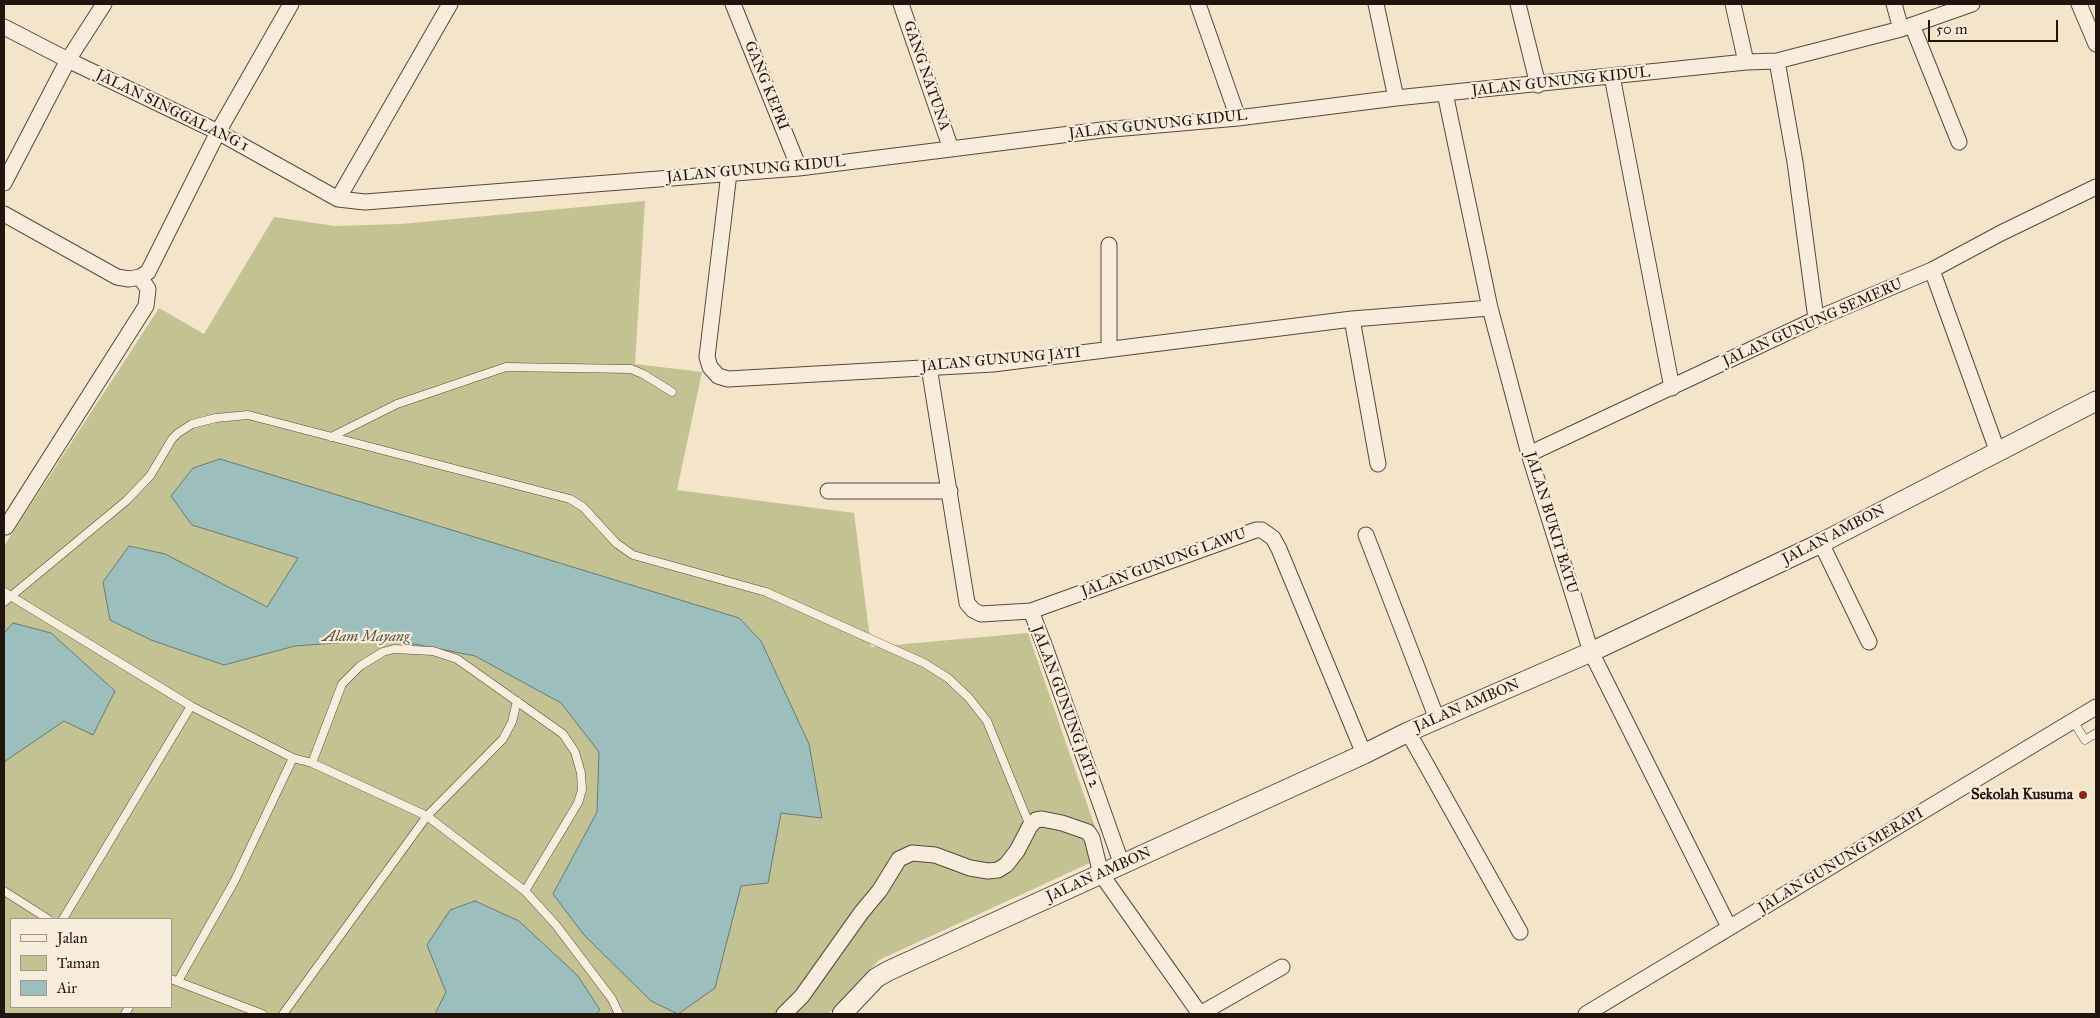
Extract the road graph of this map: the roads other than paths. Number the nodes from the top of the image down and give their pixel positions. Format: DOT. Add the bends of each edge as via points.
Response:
graph roads {
  1 [pos="104,4"];
  2 [pos="291,4"];
  3 [pos="450,4"];
  4 [pos="733,4"];
  5 [pos="901,4"];
  6 [pos="1198,4"];
  7 [pos="1376,4"];
  8 [pos="1518,4"];
  9 [pos="1733,4"];
  10 [pos="1894,4"];
  11 [pos="1972,4"];
  12 [pos="2079,4"];
  13 [pos="4,26"];
  14 [pos="1906,27"];
  15 [pos="2096,44"];
  16 [pos="68,60"];
  17 [pos="1777,61"];
  18 [pos="1746,62"];
  19 [pos="1612,76"];
  20 [pos="1538,85"];
  21 [pos="1446,93"];
  22 [pos="1396,98"];
  23 [pos="1238,118"];
  24 [pos="218,132"];
  25 [pos="1959,142"];
  26 [pos="951,149"];
  27 [pos="800,168"];
  28 [pos="729,173"];
  29 [pos="4,183"];
  30 [pos="2096,187"];
  31 [pos="338,199"];
  32 [pos="4,214"];
  33 [pos="1109,245"];
  34 [pos="1932,270"];
  35 [pos="140,277"];
  36 [pos="1490,308"];
  37 [pos="1352,319"];
  38 [pos="1816,319"];
  39 [pos="1109,349"];
  40 [pos="929,367"];
  41 [pos="1672,388"];
  42 [pos="672,392"];
  43 [pos="2096,403"];
  44 [pos="331,437"];
  45 [pos="1997,450"];
  46 [pos="1529,454"];
  47 [pos="1378,464"];
  48 [pos="828,491"];
  49 [pos="950,492"];
  50 [pos="6,527"];
  51 [pos="1366,535"];
  52 [pos="1821,543"];
  53 [pos="5,597"];
  54 [pos="1031,611"];
  55 [pos="1869,642"];
  56 [pos="1591,652"];
  57 [pos="516,701"];
  58 [pos="191,706"];
  59 [pos="2096,707"];
  60 [pos="1437,719"];
  61 [pos="2074,721"];
  62 [pos="1408,732"];
  63 [pos="2096,733"];
  64 [pos="1364,754"];
  65 [pos="293,758"];
  66 [pos="312,763"];
  67 [pos="427,816"];
  68 [pos="1030,826"];
  69 [pos="1122,865"];
  70 [pos="1101,874"];
  71 [pos="4,890"];
  72 [pos="525,891"];
  73 [pos="46,918"];
  74 [pos="64,918"];
  75 [pos="1729,927"];
  76 [pos="1520,932"];
  77 [pos="1282,967"];
  78 [pos="174,980"];
  79 [pos="262,1014"];
  80 [pos="283,1014"];
  81 [pos="619,1014"];
  82 [pos="784,1014"];
  83 [pos="842,1014"];
  84 [pos="1200,1014"];
  85 [pos="1586,1014"];
  1 -- 16 [label="street"];
  2 -- 24 [label="street"];
  3 -- 31 [label="street"];
  4 -- 27 [label="street, GANG KEPRI"];
  5 -- 26 [label="street, GANG NATUNA"];
  6 -- 23 [label="street"];
  7 -- 22 [label="street"];
  8 -- 20 [label="street"];
  9 -- 18 [label="street"];
  10 -- 14 [label="street"];
  11 -- 14 [label="street, JALAN GUNUNG KIDUL"];
  12 -- 15 [label="street"];
  13 -- 16 [label="street, JALAN SINGGALANG 1"];
  14 -- 17 [label="street, JALAN GUNUNG KIDUL"];
  14 -- 25 [label="street"];
  16 -- 24 [label="street, JALAN SINGGALANG 1"];
  16 -- 29 [label="street"];
  17 -- 18 [label="street, JALAN GUNUNG KIDUL"];
  17 -- 38 [label="street" via="1795,162"];
  18 -- 19 [label="street, JALAN GUNUNG KIDUL"];
  19 -- 20 [label="street, JALAN GUNUNG KIDUL"];
  19 -- 41 [label="street"];
  20 -- 21 [label="street, JALAN GUNUNG KIDUL"];
  21 -- 22 [label="street, JALAN GUNUNG KIDUL"];
  21 -- 36 [label="street, JALAN BUKIT BATU"];
  22 -- 23 [label="street, JALAN GUNUNG KIDUL"];
  23 -- 26 [label="street, JALAN GUNUNG KIDUL" via="1102,130"];
  24 -- 31 [label="street, JALAN SINGGALANG 1"];
  24 -- 35 [label="street" via="148,272"];
  26 -- 27 [label="street, JALAN GUNUNG KIDUL"];
  27 -- 28 [label="street, JALAN GUNUNG KIDUL"];
  28 -- 31 [label="street, JALAN GUNUNG KIDUL" via="365,202"];
  28 -- 40 [label="street, JALAN GUNUNG JATI" via="707,357 718,376 728,379"];
  30 -- 34 [label="street, JALAN GUNUNG SEMERU"];
  32 -- 35 [label="street" via="117,277"];
  33 -- 39 [label="street"];
  34 -- 38 [label="street, JALAN GUNUNG SEMERU"];
  34 -- 45 [label="street"];
  35 -- 50 [label="street" via="148,289 146,306"];
  36 -- 37 [label="street, JALAN GUNUNG JATI"];
  36 -- 46 [label="street, JALAN BUKIT BATU"];
  37 -- 39 [label="street, JALAN GUNUNG JATI"];
  37 -- 47 [label="street"];
  38 -- 41 [label="street, JALAN GUNUNG SEMERU"];
  39 -- 40 [label="street, JALAN GUNUNG JATI" via="993,364"];
  40 -- 49 [label="street, JALAN GUNUNG JATI 2"];
  41 -- 46 [label="street, JALAN GUNUNG SEMERU"];
  42 -- 44 [label="lane" via="631,369 506,367 397,404"];
  43 -- 45 [label="street, JALAN AMBON"];
  44 -- 53 [label="lane" via="248,415 192,424 172,439 150,476 126,501"];
  44 -- 68 [label="lane" via="570,499 583,507 616,543 633,555 766,592 924,663 948,678 970,698 987,721"];
  45 -- 52 [label="street, JALAN AMBON"];
  46 -- 56 [label="street, JALAN BUKIT BATU"];
  48 -- 49 [label="street"];
  49 -- 54 [label="street, JALAN GUNUNG JATI 2" via="968,602 973,610 981,614"];
  51 -- 60 [label="street"];
  52 -- 55 [label="street"];
  52 -- 56 [label="street, JALAN AMBON"];
  53 -- 58 [label="lane"];
  54 -- 64 [label="street, JALAN GUNUNG LAWU" via="1262,530 1273,538 1279,549"];
  54 -- 69 [label="street, JALAN GUNUNG JATI 2"];
  56 -- 60 [label="street, JALAN AMBON"];
  56 -- 75 [label="street, JALAN BUKIT BATU"];
  57 -- 66 [label="lane" via="458,659 433,651 405,648 383,652 360,666 342,684"];
  57 -- 67 [label="lane" via="512,722 504,739"];
  57 -- 72 [label="lane" via="563,734 574,752 581,773 582,790 578,803"];
  58 -- 65 [label="lane"];
  58 -- 74 [label="lane"];
  59 -- 61 [label="street, JALAN GUNUNG MERAPI"];
  60 -- 62 [label="street, JALAN AMBON"];
  61 -- 63 [label="lane" via="2085,740"];
  61 -- 75 [label="street, JALAN GUNUNG MERAPI"];
  62 -- 64 [label="street, JALAN AMBON"];
  62 -- 76 [label="street"];
  64 -- 69 [label="street, JALAN AMBON"];
  65 -- 66 [label="lane"];
  65 -- 78 [label="lane" via="234,882"];
  66 -- 67 [label="lane"];
  67 -- 72 [label="lane"];
  67 -- 80 [label="lane"];
  68 -- 70 [label="street" via="1042,819 1088,832"];
  68 -- 82 [label="street" via="1017,850 998,870 970,868 935,855 912,853 899,859 802,996"];
  69 -- 70 [label="street, JALAN AMBON"];
  70 -- 83 [label="street, JALAN AMBON" via="888,971 876,978"];
  70 -- 84 [label="street"];
  71 -- 73 [label="lane"];
  72 -- 81 [label="lane" via="556,925 612,998"];
  75 -- 85 [label="street, JALAN GUNUNG MERAPI"];
  77 -- 84 [label="street"];
  78 -- 79 [label="lane"];
}
